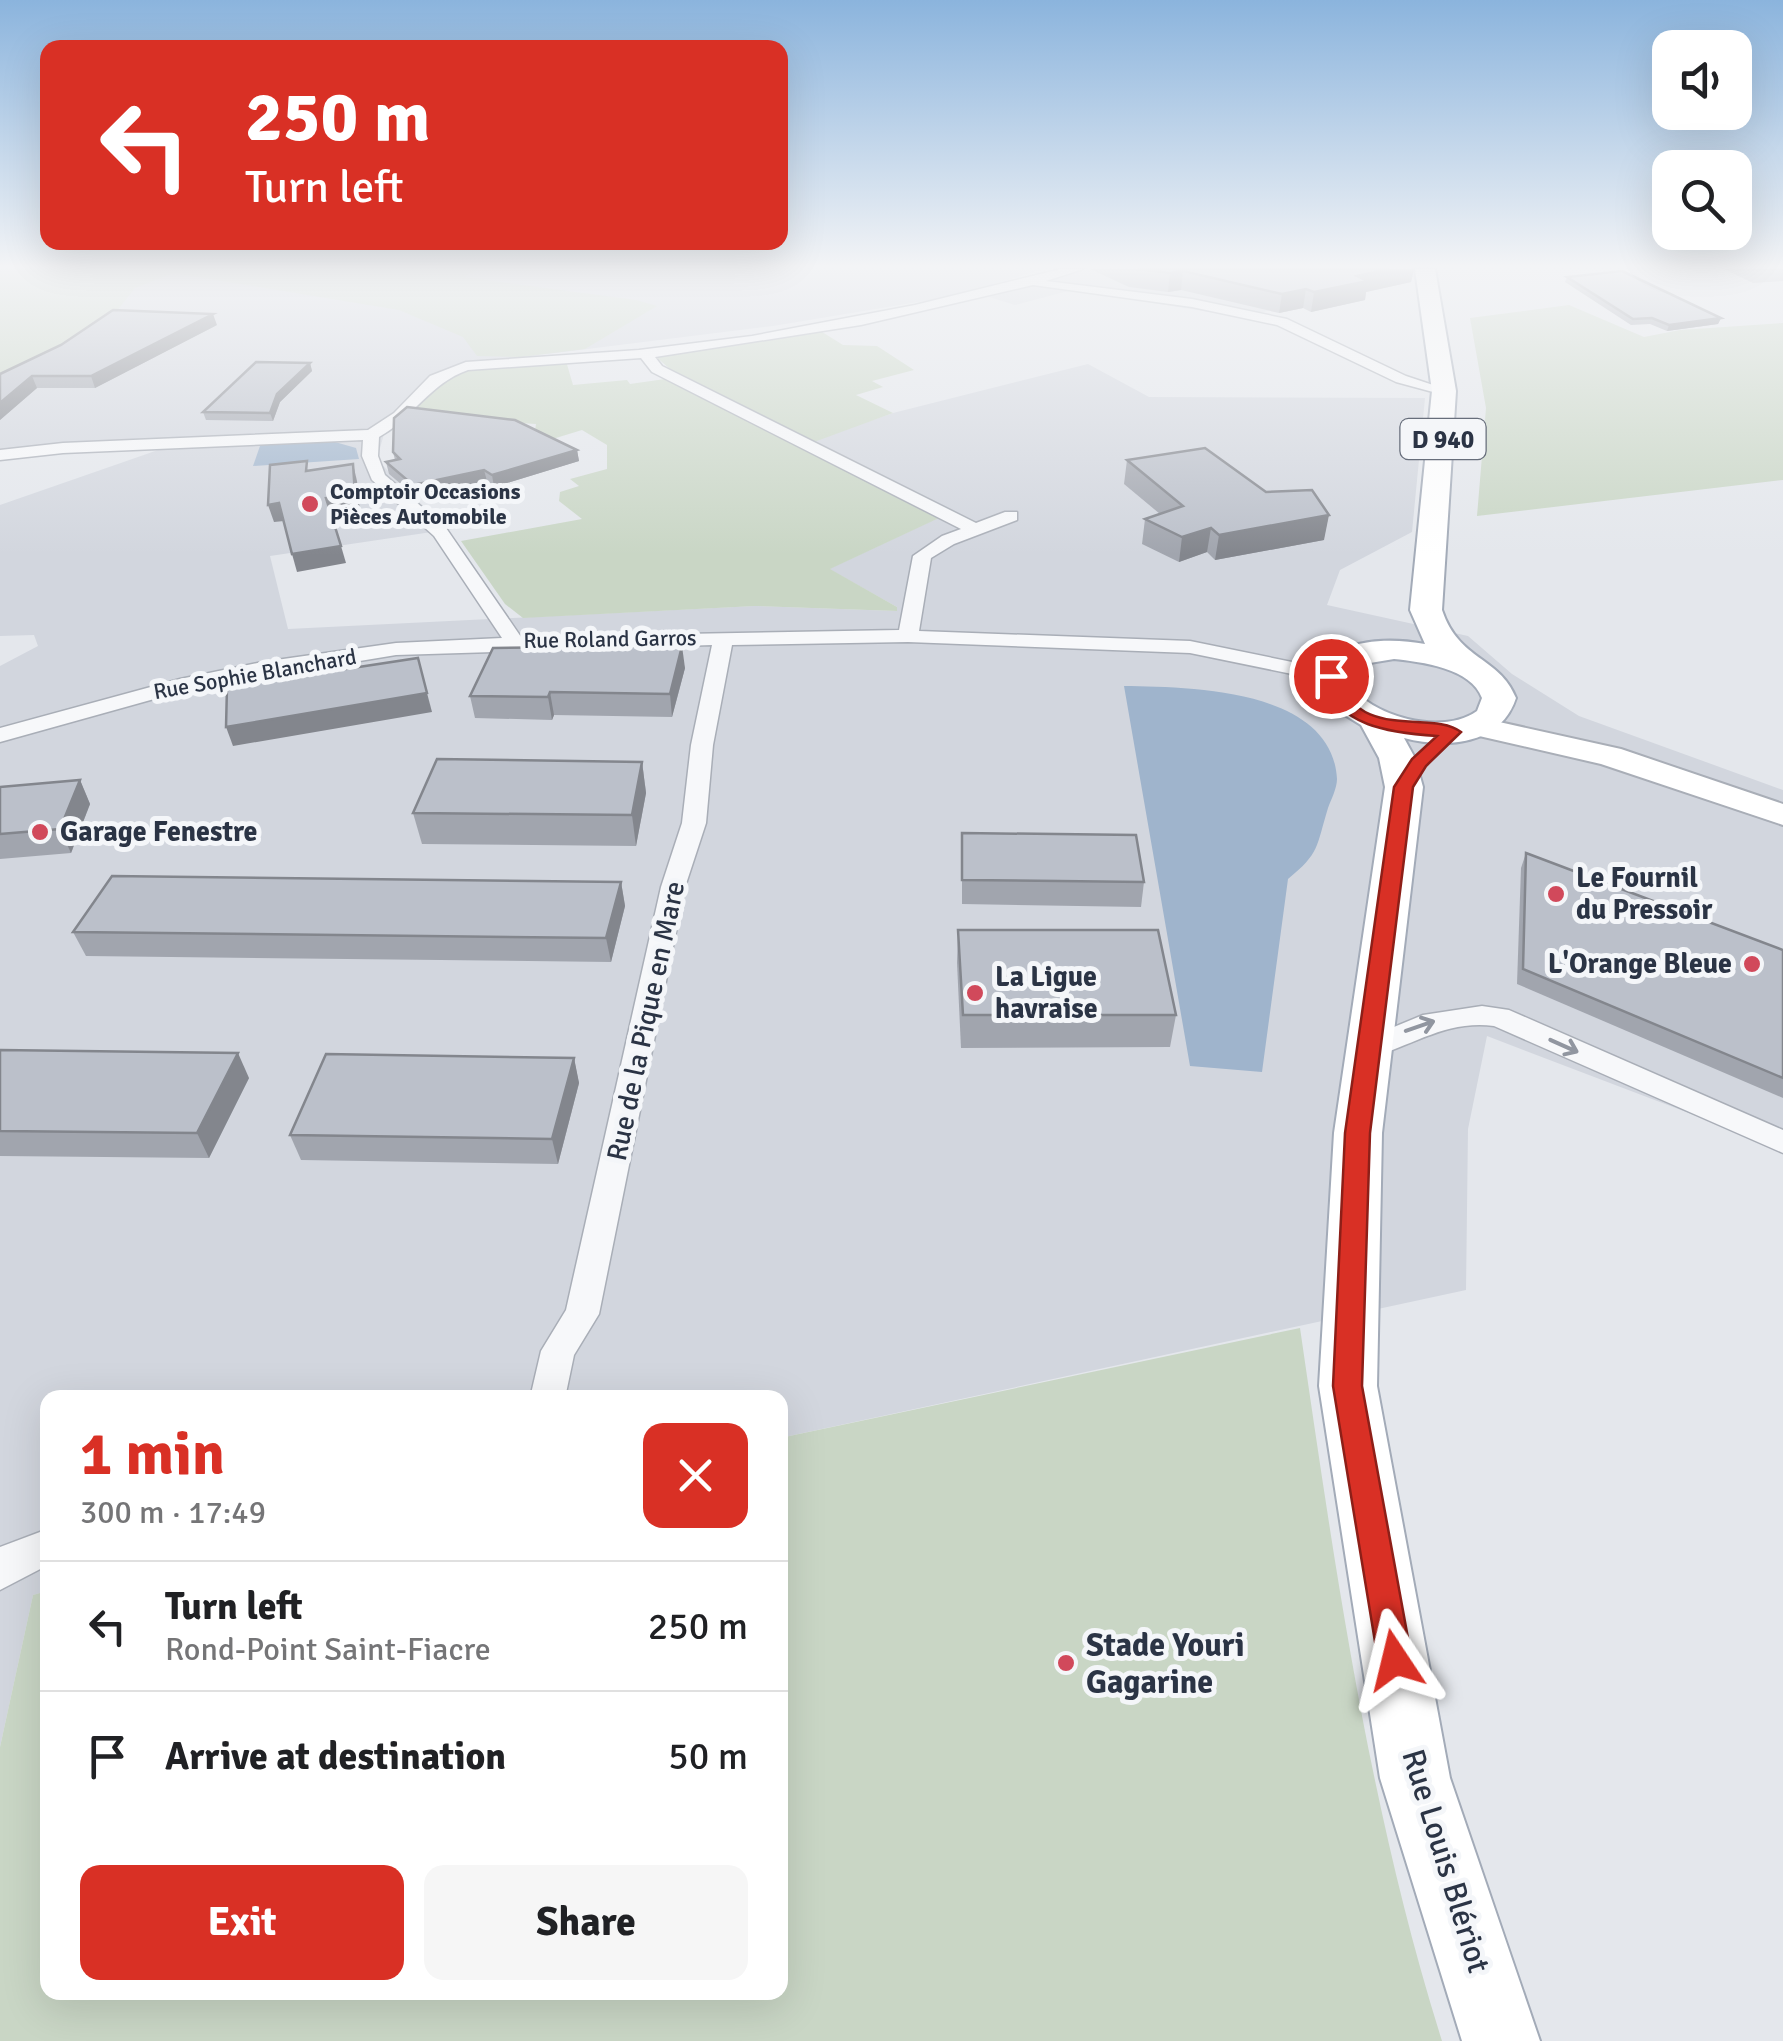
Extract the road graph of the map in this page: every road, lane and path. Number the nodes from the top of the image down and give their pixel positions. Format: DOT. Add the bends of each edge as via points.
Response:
graph roads {
  1 [pos="492,364"];
  2 [pos="653,364"];
  3 [pos="1368,364"];
  4 [pos="1440,364"];
  5 [pos="1444,391"];
  6 [pos="371,436"];
  7 [pos="0,455"];
  8 [pos="1011,516"];
  9 [pos="976,530"];
  10 [pos="1426,610"];
  11 [pos="908,636"];
  12 [pos="724,638"];
  13 [pos="515,643"];
  14 [pos="1394,649"];
  15 [pos="1462,663"];
  16 [pos="1331,676"];
  17 [pos="1498,696"];
  18 [pos="1377,722"];
  19 [pos="1465,729"];
  20 [pos="0,735"];
  21 [pos="1610,756"];
  22 [pos="1404,787"];
  23 [pos="1783,815"];
  24 [pos="1370,1048"];
  25 [pos="1783,1142"];
  26 [pos="548,1390"];
  27 [pos="40,1549"];
  28 [pos="0,1571"];
  29 [pos="1500,2041"];
  1 -- 6 [label="street" via="441,372 408,412"];
  2 -- 9 [label="street"];
  3 -- 5 [label="street" via="1407,384"];
  4 -- 5 [label="main road, D 940"];
  5 -- 10 [label="main road, D 940"];
  6 -- 7 [label="street"];
  6 -- 13 [label="street, Rue Roland Garros" via="378,477 440,532"];
  8 -- 9 [label="street"];
  9 -- 11 [label="street" via="922,556"];
  10 -- 14 [label="main road"];
  10 -- 15 [label="main road" via="1434,635"];
  11 -- 12 [label="street, Rue Roland Garros"];
  11 -- 16 [label="street, Rue Roland Garros" via="1190,646"];
  12 -- 13 [label="street, Rue Roland Garros"];
  12 -- 26 [label="street, Rue de la Pique en Mare" via="694,823 673,887 582,1314 558,1351"];
  13 -- 20 [label="street, Rue Sophie Blanchard" via="396,649 262,668"];
  14 -- 15 [label="main road"];
  14 -- 16 [label="main road" via="1351,656"];
  15 -- 17 [label="main road"];
  16 -- 18 [label="main road" via="1346,706"];
  17 -- 19 [label="main road" via="1491,718"];
  17 -- 21 [label="main road"];
  18 -- 19 [label="main road" via="1415,732"];
  18 -- 22 [label="main road, Rue Louis Blériot"];
  19 -- 21 [label="main road"];
  19 -- 22 [label="main road" via="1419,762"];
  21 -- 23 [label="main road"];
  22 -- 24 [label="main road, Rue Louis Blériot"];
  24 -- 25 [label="street, one-way" via="1455,1015 1499,1017"];
  24 -- 29 [label="main road, Rue Louis Blériot" via="1358,1133 1348,1386 1415,1778"];
  27 -- 28 [label="street"];
}
